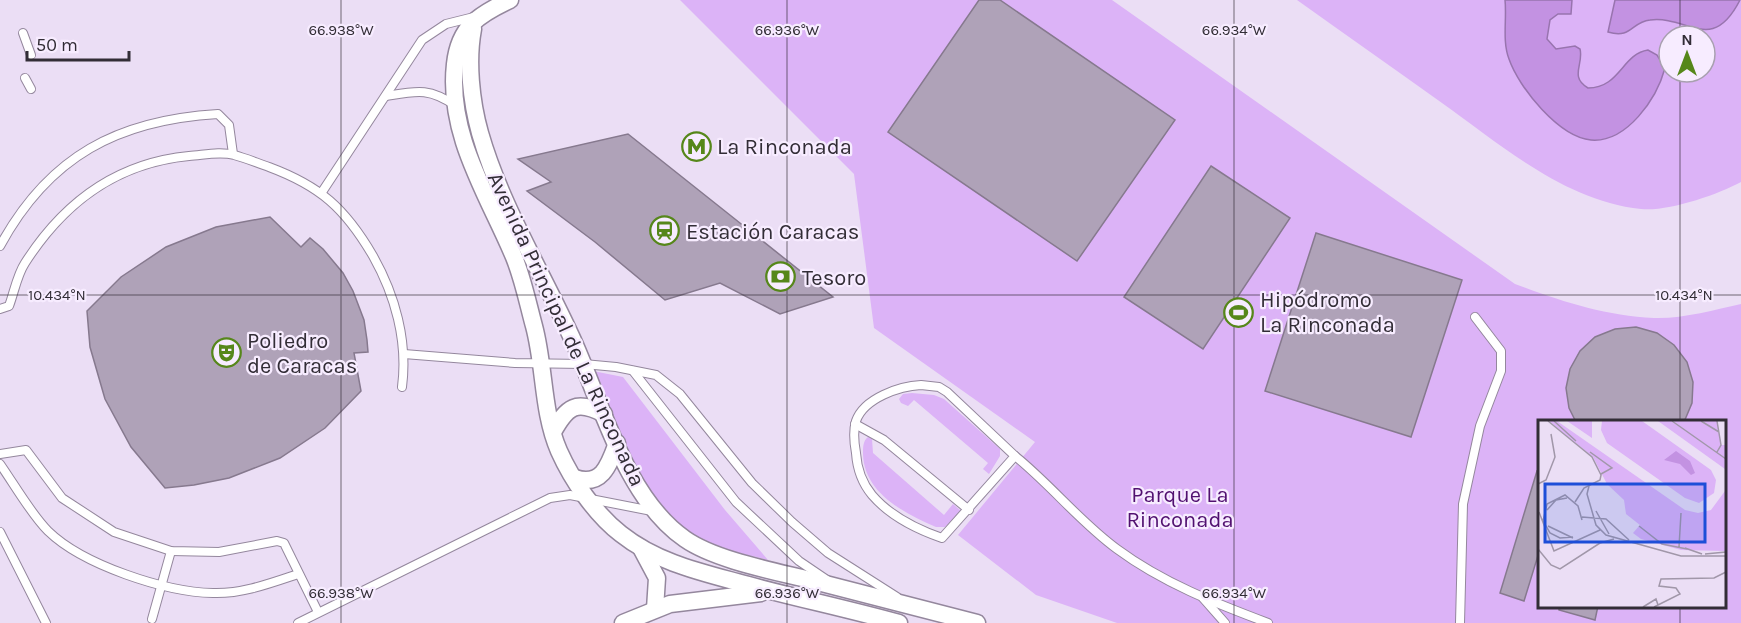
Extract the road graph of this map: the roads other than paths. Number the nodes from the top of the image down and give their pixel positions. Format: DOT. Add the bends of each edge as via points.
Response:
graph roads {
  1 [pos="510,0"];
  2 [pos="476,17"];
  3 [pos="23,33"];
  4 [pos="31,55"];
  5 [pos="26,78"];
  6 [pos="31,89"];
  7 [pos="386,96"];
  8 [pos="457,106"];
  9 [pos="233,154"];
  10 [pos="322,192"];
  11 [pos="0,246"];
  12 [pos="0,309"];
  13 [pos="1474,317"];
  14 [pos="404,354"];
  15 [pos="540,363"];
  16 [pos="584,364"];
  17 [pos="632,370"];
  18 [pos="402,387"];
  19 [pos="604,414"];
  20 [pos="855,424"];
  21 [pos="553,432"];
  22 [pos="617,443"];
  23 [pos="0,454"];
  24 [pos="1016,456"];
  25 [pos="0,464"];
  26 [pos="575,478"];
  27 [pos="588,498"];
  28 [pos="969,510"];
  29 [pos="656,511"];
  30 [pos="0,532"];
  31 [pos="640,546"];
  32 [pos="171,551"];
  33 [pos="298,574"];
  34 [pos="161,587"];
  35 [pos="837,587"];
  36 [pos="775,592"];
  37 [pos="1202,598"];
  38 [pos="912,607"];
  39 [pos="655,609"];
  40 [pos="318,612"];
  41 [pos="152,619"];
  42 [pos="46,623"];
  43 [pos="298,623"];
  44 [pos="623,623"];
  45 [pos="899,623"];
  46 [pos="977,623"];
  47 [pos="1225,623"];
  48 [pos="1268,623"];
  49 [pos="1460,623"];
  1 -- 2 [label="street"];
  2 -- 7 [label="lane" via="446,24 422,40"];
  2 -- 8 [label="street, Avenida Principal de La Rinconada" via="457,51"];
  2 -- 16 [label="street, Avenida Principal de La Rinconada" via="470,48 474,103 487,155"];
  3 -- 4 [label="lane"];
  5 -- 6 [label="lane"];
  7 -- 8 [label="lane" via="421,90 442,96"];
  7 -- 10 [label="lane"];
  8 -- 15 [label="street, Avenida Principal de La Rinconada" via="471,167 515,259 535,329"];
  9 -- 10 [label="lane"];
  9 -- 11 [label="lane" via="229,125 218,114 167,119 116,135 86,150 44,184 17,214"];
  9 -- 12 [label="lane" via="158,159 122,173 86,194 65,211 23,265 9,306"];
  10 -- 14 [label="lane" via="358,231 382,273 398,318"];
  13 -- 49 [label="lane" via="1501,351 1501,371 1480,426 1463,504"];
  14 -- 15 [label="lane"];
  14 -- 18 [label="lane"];
  15 -- 16 [label="lane"];
  15 -- 21 [label="street, Avenida Principal de La Rinconada"];
  16 -- 17 [label="lane"];
  16 -- 19 [label="street, Avenida Principal de La Rinconada"];
  17 -- 35 [label="lane" via="736,502 799,561"];
  17 -- 38 [label="lane" via="656,375 680,394 752,483 828,552"];
  19 -- 21 [label="street" via="591,408 570,408"];
  19 -- 22 [label="street, Avenida Principal de La Rinconada"];
  20 -- 24 [label="lane" via="874,400 906,386 939,387"];
  20 -- 28 [label="lane" via="884,440"];
  20 -- 28 [label="lane" via="855,452 861,476 874,497 890,511 942,538"];
  21 -- 26 [label="street, Avenida Principal de La Rinconada" via="560,454"];
  22 -- 26 [label="street" via="604,473 596,479"];
  22 -- 29 [label="street, Avenida Principal de La Rinconada" via="643,495"];
  23 -- 32 [label="lane" via="26,450 62,498 114,532"];
  24 -- 28 [label="lane"];
  24 -- 37 [label="lane" via="1117,549"];
  25 -- 34 [label="lane" via="49,531 94,561"];
  26 -- 27 [label="street, Avenida Principal de La Rinconada"];
  27 -- 29 [label="lane"];
  27 -- 31 [label="street, Avenida Principal de La Rinconada" via="621,534"];
  27 -- 40 [label="lane" via="550,498"];
  29 -- 35 [label="street, Avenida Principal de La Rinconada" via="686,540 702,548 752,566"];
  30 -- 42 [label="lane"];
  31 -- 36 [label="street, Avenida Principal de La Rinconada" via="693,570"];
  31 -- 39 [label="street" via="657,578"];
  32 -- 33 [label="lane" via="219,552 277,541 284,543"];
  32 -- 34 [label="lane"];
  33 -- 34 [label="lane" via="254,588 215,593"];
  33 -- 40 [label="lane"];
  34 -- 41 [label="lane"];
  35 -- 38 [label="street, Avenida Principal de La Rinconada"];
  36 -- 39 [label="street" via="714,597"];
  36 -- 45 [label="street, Avenida Principal de La Rinconada"];
  37 -- 47 [label="lane"];
  37 -- 48 [label="lane"];
  38 -- 46 [label="street, Avenida Principal de La Rinconada"];
  39 -- 44 [label="street"];
  40 -- 43 [label="lane"];
}
